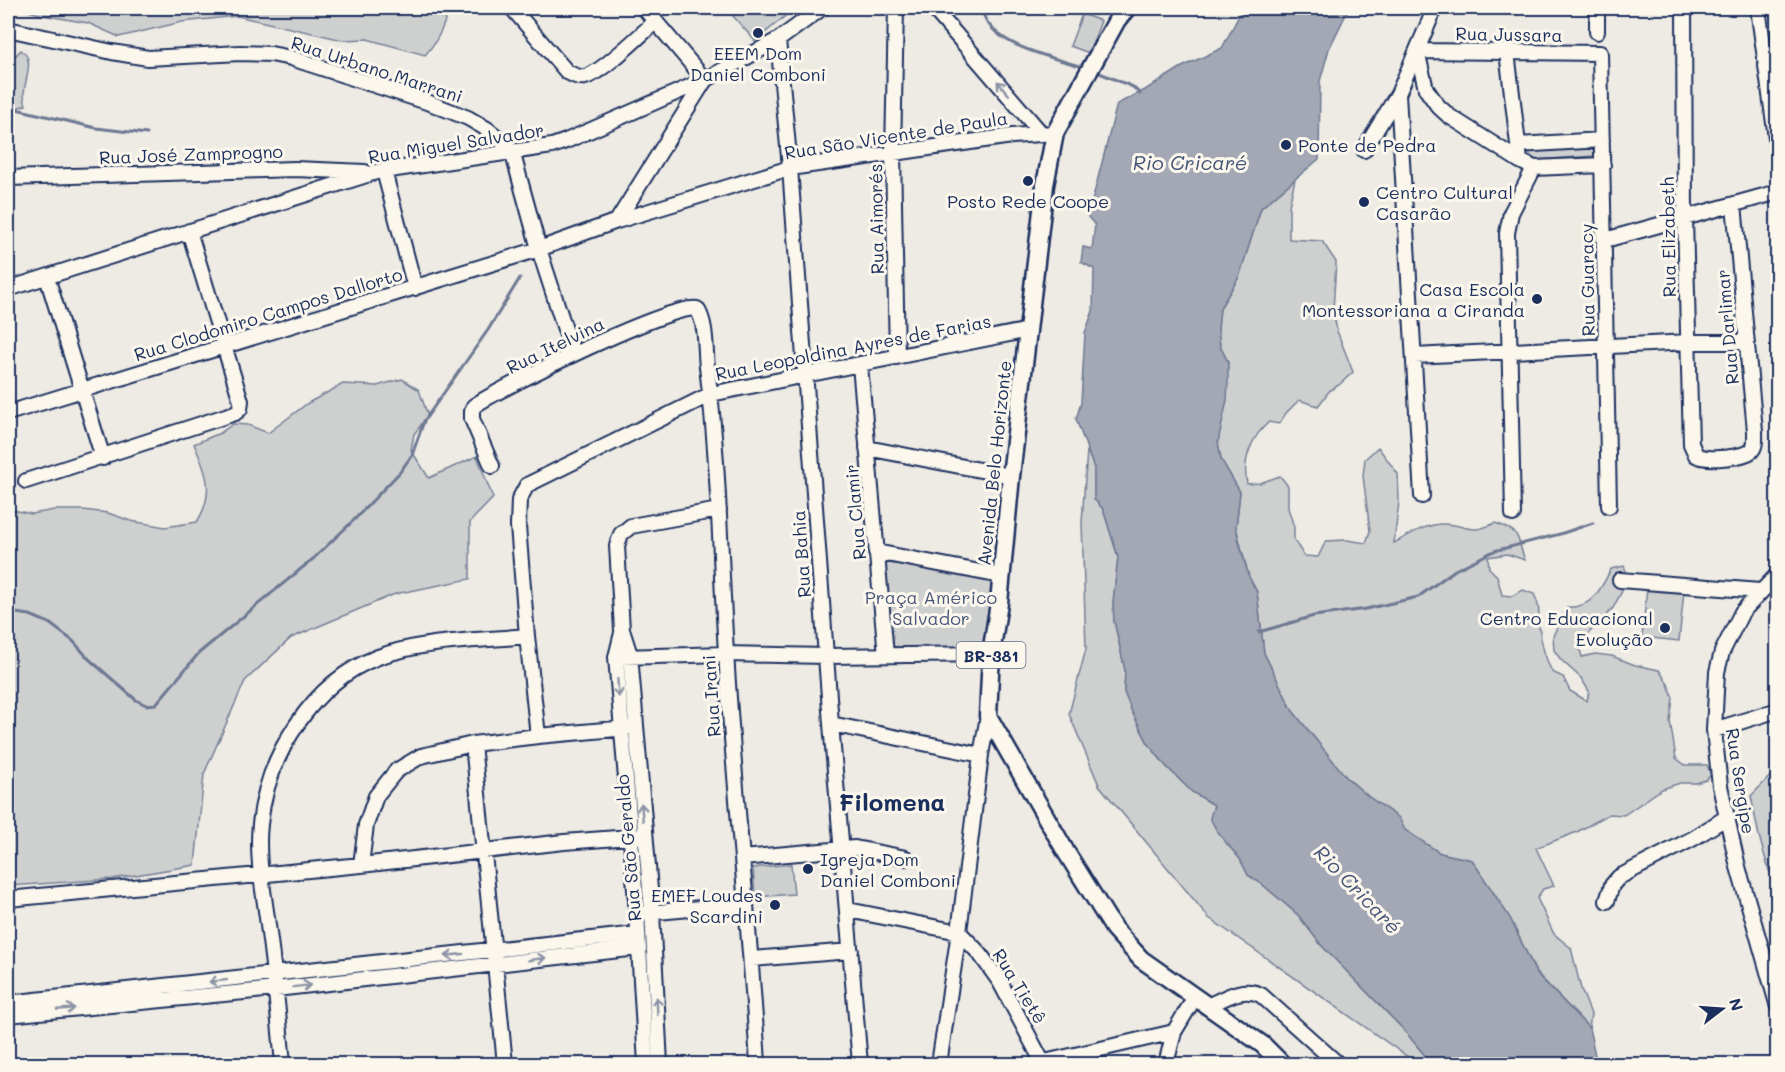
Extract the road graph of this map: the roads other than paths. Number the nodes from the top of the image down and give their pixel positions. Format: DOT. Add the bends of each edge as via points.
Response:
graph roads {
  1 [pos="512,8"];
  2 [pos="644,8"];
  3 [pos="822,8"];
  4 [pos="896,8"];
  5 [pos="933,8"];
  6 [pos="1435,8"];
  7 [pos="1597,8"];
  8 [pos="1684,8"];
  9 [pos="1758,8"];
  10 [pos="1122,12"];
  11 [pos="656,21"];
  12 [pos="8,29"];
  13 [pos="1597,32"];
  14 [pos="778,40"];
  15 [pos="1417,51"];
  16 [pos="1507,52"];
  17 [pos="1600,53"];
  18 [pos="705,80"];
  19 [pos="1398,94"];
  20 [pos="1774,98"];
  21 [pos="1048,133"];
  22 [pos="1602,140"];
  23 [pos="1518,145"];
  24 [pos="1364,150"];
  25 [pos="512,151"];
  26 [pos="1778,152"];
  27 [pos="893,153"];
  28 [pos="1520,161"];
  29 [pos="1603,165"];
  30 [pos="790,168"];
  31 [pos="1534,168"];
  32 [pos="380,172"];
  33 [pos="8,178"];
  34 [pos="1778,192"];
  35 [pos="1734,204"];
  36 [pos="1685,219"];
  37 [pos="617,221"];
  38 [pos="189,231"];
  39 [pos="1605,240"];
  40 [pos="539,249"];
  41 [pos="47,277"];
  42 [pos="415,288"];
  43 [pos="8,289"];
  44 [pos="703,325"];
  45 [pos="1029,330"];
  46 [pos="1689,342"];
  47 [pos="1746,342"];
  48 [pos="1606,345"];
  49 [pos="224,347"];
  50 [pos="1510,351"];
  51 [pos="573,354"];
  52 [pos="1414,356"];
  53 [pos="897,357"];
  54 [pos="860,365"];
  55 [pos="805,376"];
  56 [pos="82,391"];
  57 [pos="711,394"];
  58 [pos="8,413"];
  59 [pos="1754,446"];
  60 [pos="867,448"];
  61 [pos="103,458"];
  62 [pos="492,466"];
  63 [pos="1011,477"];
  64 [pos="26,481"];
  65 [pos="1422,496"];
  66 [pos="1609,506"];
  67 [pos="719,510"];
  68 [pos="1513,514"];
  69 [pos="876,552"];
  70 [pos="1778,574"];
  71 [pos="1001,576"];
  72 [pos="1620,580"];
  73 [pos="1760,591"];
  74 [pos="527,636"];
  75 [pos="726,654"];
  76 [pos="992,654"];
  77 [pos="623,656"];
  78 [pos="826,656"];
  79 [pos="886,656"];
  80 [pos="1778,710"];
  81 [pos="988,716"];
  82 [pos="831,724"];
  83 [pos="636,727"];
  84 [pos="621,728"];
  85 [pos="1714,730"];
  86 [pos="538,735"];
  87 [pos="473,744"];
  88 [pos="981,755"];
  89 [pos="1727,817"];
  90 [pos="630,836"];
  91 [pos="644,836"];
  92 [pos="485,850"];
  93 [pos="842,850"];
  94 [pos="742,858"];
  95 [pos="906,858"];
  96 [pos="361,865"];
  97 [pos="262,874"];
  98 [pos="8,899"];
  99 [pos="1607,901"];
  100 [pos="745,904"];
  101 [pos="848,910"];
  102 [pos="652,913"];
  103 [pos="637,914"];
  104 [pos="958,932"];
  105 [pos="638,941"];
  106 [pos="851,951"];
  107 [pos="496,958"];
  108 [pos="752,959"];
  109 [pos="275,975"];
  110 [pos="276,990"];
  111 [pos="1201,1002"];
  112 [pos="8,1003"];
  113 [pos="1778,1007"];
  114 [pos="8,1015"];
  115 [pos="1174,1032"];
  116 [pos="501,1064"];
  117 [pos="1039,1064"];
  118 [pos="283,1065"];
  119 [pos="646,1065"];
  120 [pos="660,1065"];
  121 [pos="758,1065"];
  122 [pos="860,1065"];
  123 [pos="939,1065"];
  124 [pos="1166,1065"];
  125 [pos="1282,1065"];
  126 [pos="1338,1065"];
  1 -- 11 [label="street" via="567,72 579,77 603,67"];
  2 -- 11 [label="street"];
  3 -- 14 [label="street, Rua Miguel Salvador"];
  4 -- 27 [label="street, Rua Aimorés"];
  21 -- 5 [label="street, one-way"];
  6 -- 15 [label="street"];
  7 -- 13 [label="street"];
  8 -- 36 [label="street, Rua Elizabeth"];
  9 -- 20 [label="street"];
  10 -- 21 [label="main road, Avenida Belo Horizonte / BR-381" via="1086,78"];
  11 -- 18 [label="street"];
  12 -- 25 [label="street, Rua Urbano Marrani" via="148,58 240,53 291,58 468,118"];
  14 -- 18 [label="street, Rua Miguel Salvador"];
  14 -- 30 [label="street, Rua Bahia"];
  15 -- 16 [label="street, Rua Jussara"];
  15 -- 19 [label="street"];
  15 -- 28 [label="street" via="1426,89 1438,106"];
  16 -- 17 [label="street, Rua Jussara"];
  16 -- 23 [label="street"];
  17 -- 22 [label="street, Rua Guaracy"];
  18 -- 25 [label="street, Rua Miguel Salvador" via="584,135 552,146"];
  18 -- 37 [label="street"];
  19 -- 24 [label="street"];
  19 -- 52 [label="street"];
  20 -- 26 [label="street"];
  21 -- 27 [label="street, Rua São Vicente de Paula"];
  21 -- 45 [label="main road, Avenida Belo Horizonte / BR-381"];
  22 -- 23 [label="street"];
  22 -- 29 [label="street, Rua Guaracy"];
  23 -- 28 [label="street"];
  25 -- 32 [label="street, Rua Miguel Salvador"];
  25 -- 40 [label="street"];
  27 -- 30 [label="street, Rua São Vicente de Paula"];
  27 -- 53 [label="street, Rua Aimorés"];
  28 -- 31 [label="street"];
  29 -- 31 [label="street"];
  29 -- 39 [label="street, Rua Guaracy"];
  30 -- 37 [label="street, Rua São Vicente de Paula"];
  30 -- 55 [label="street, Rua Bahia"];
  31 -- 50 [label="street" via="1508,221"];
  32 -- 33 [label="street, Rua José Zamprogno" via="295,169"];
  32 -- 38 [label="street, Rua Miguel Salvador"];
  32 -- 42 [label="street"];
  34 -- 35 [label="street"];
  35 -- 36 [label="street"];
  35 -- 47 [label="street, Rua Darlimar"];
  36 -- 39 [label="street"];
  36 -- 46 [label="street, Rua Elizabeth"];
  37 -- 40 [label="street, Rua São Vicente de Paula"];
  38 -- 41 [label="street, Rua Miguel Salvador"];
  38 -- 49 [label="street"];
  39 -- 48 [label="street, Rua Guaracy"];
  40 -- 42 [label="street, Rua Clodomiro Campos Dallorto"];
  40 -- 51 [label="street"];
  41 -- 43 [label="street, Rua Miguel Salvador"];
  41 -- 56 [label="street"];
  42 -- 49 [label="street, Rua Clodomiro Campos Dallorto"];
  44 -- 51 [label="street, Rua Itelvina" via="697,309 684,309"];
  44 -- 57 [label="street, Rua Irani"];
  45 -- 53 [label="street, Rua Leopoldina Ayres de Farias"];
  45 -- 63 [label="main road, Avenida Belo Horizonte / BR-381"];
  46 -- 47 [label="street"];
  46 -- 48 [label="street"];
  46 -- 59 [label="street, Rua Elizabeth" via="1691,444 1696,455 1740,456"];
  47 -- 59 [label="street, Rua Darlimar"];
  48 -- 50 [label="street"];
  48 -- 66 [label="street, Rua Guaracy"];
  49 -- 56 [label="street, Rua Clodomiro Campos Dallorto"];
  49 -- 61 [label="street" via="240,409"];
  50 -- 52 [label="street"];
  50 -- 68 [label="street"];
  51 -- 62 [label="street, Rua Itelvina" via="474,406 472,418"];
  52 -- 65 [label="street"];
  53 -- 54 [label="street, Rua Leopoldina Ayres de Farias"];
  54 -- 55 [label="street, Rua Leopoldina Ayres de Farias"];
  54 -- 60 [label="street, Rua Clamir"];
  55 -- 57 [label="street, Rua Leopoldina Ayres de Farias"];
  55 -- 78 [label="street, Rua Bahia"];
  56 -- 58 [label="street, Rua Clodomiro Campos Dallorto"];
  56 -- 61 [label="street"];
  57 -- 67 [label="street, Rua Irani"];
  57 -- 74 [label="street, Rua Leopoldina Ayres de Farias" via="527,485 519,500 518,526"];
  60 -- 63 [label="street"];
  60 -- 69 [label="street, Rua Clamir"];
  61 -- 64 [label="street"];
  63 -- 71 [label="main road, Avenida Belo Horizonte / BR-381"];
  67 -- 75 [label="street, Rua Irani"];
  67 -- 77 [label="street, Rua São Geraldo" via="631,526 621,534 617,546"];
  69 -- 71 [label="street"];
  69 -- 79 [label="street, Rua Clamir"];
  70 -- 73 [label="street, Rua Sergipe"];
  71 -- 76 [label="main road, Avenida Belo Horizonte / BR-381"];
  72 -- 73 [label="street"];
  73 -- 85 [label="street, Rua Sergipe" via="1742,612 1722,652"];
  74 -- 86 [label="street, Rua Leopoldina Ayres de Farias"];
  74 -- 97 [label="street" via="399,651 355,668 324,692 300,721 272,775 260,826"];
  75 -- 77 [label="street"];
  75 -- 78 [label="street"];
  75 -- 94 [label="street, Rua Irani"];
  76 -- 79 [label="street"];
  76 -- 81 [label="main road, Avenida Belo Horizonte / BR-381"];
  77 -- 83 [label="street, Rua São Geraldo"];
  77 -- 84 [label="street, Rua São Geraldo, one-way"];
  78 -- 79 [label="street"];
  78 -- 82 [label="street, Rua Bahia"];
  80 -- 85 [label="street"];
  81 -- 88 [label="street"];
  81 -- 111 [label="main road" via="1114,929 1141,959"];
  82 -- 88 [label="street"];
  82 -- 93 [label="street, Rua Bahia"];
  83 -- 84 [label="street"];
  91 -- 83 [label="street, Rua São Geraldo, one-way"];
  84 -- 86 [label="street"];
  84 -- 90 [label="street, Rua São Geraldo"];
  85 -- 89 [label="street, Rua Sergipe"];
  86 -- 87 [label="street"];
  87 -- 92 [label="street"];
  87 -- 96 [label="street" via="421,756 396,771 376,796 366,825"];
  88 -- 104 [label="street"];
  89 -- 99 [label="street" via="1619,877"];
  89 -- 113 [label="street, Rua Sergipe" via="1746,901"];
  90 -- 91 [label="street"];
  90 -- 92 [label="street"];
  90 -- 103 [label="street, Rua São Geraldo"];
  91 -- 102 [label="street, Rua São Geraldo"];
  92 -- 96 [label="street"];
  92 -- 107 [label="street"];
  93 -- 94 [label="street"];
  93 -- 95 [label="street" via="855,848"];
  93 -- 101 [label="street, Rua Bahia"];
  94 -- 100 [label="street, Rua Irani"];
  96 -- 97 [label="street"];
  97 -- 98 [label="street"];
  97 -- 109 [label="street"];
  100 -- 102 [label="street"];
  100 -- 108 [label="street, Rua Irani"];
  101 -- 104 [label="street"];
  101 -- 106 [label="street, Rua Bahia"];
  102 -- 103 [label="street"];
  120 -- 102 [label="street, Rua São Geraldo, one-way"];
  103 -- 105 [label="street, Rua São Geraldo"];
  104 -- 117 [label="street, Rua Tietê" via="1000,982"];
  104 -- 123 [label="street"];
  105 -- 107 [label="street"];
  105 -- 119 [label="street, Rua São Geraldo"];
  106 -- 108 [label="street"];
  106 -- 122 [label="street, Rua Bahia"];
  107 -- 109 [label="street, one-way"];
  110 -- 107 [label="street, one-way"];
  107 -- 116 [label="street"];
  108 -- 121 [label="street, Rua Irani"];
  109 -- 110 [label="street"];
  109 -- 112 [label="street, one-way"];
  114 -- 110 [label="street, one-way"];
  110 -- 118 [label="street"];
  111 -- 115 [label="street"];
  111 -- 125 [label="main road" via="1263,1045"];
  111 -- 126 [label="street" via="1256,992"];
  115 -- 117 [label="street"];
  115 -- 124 [label="street"];
}
